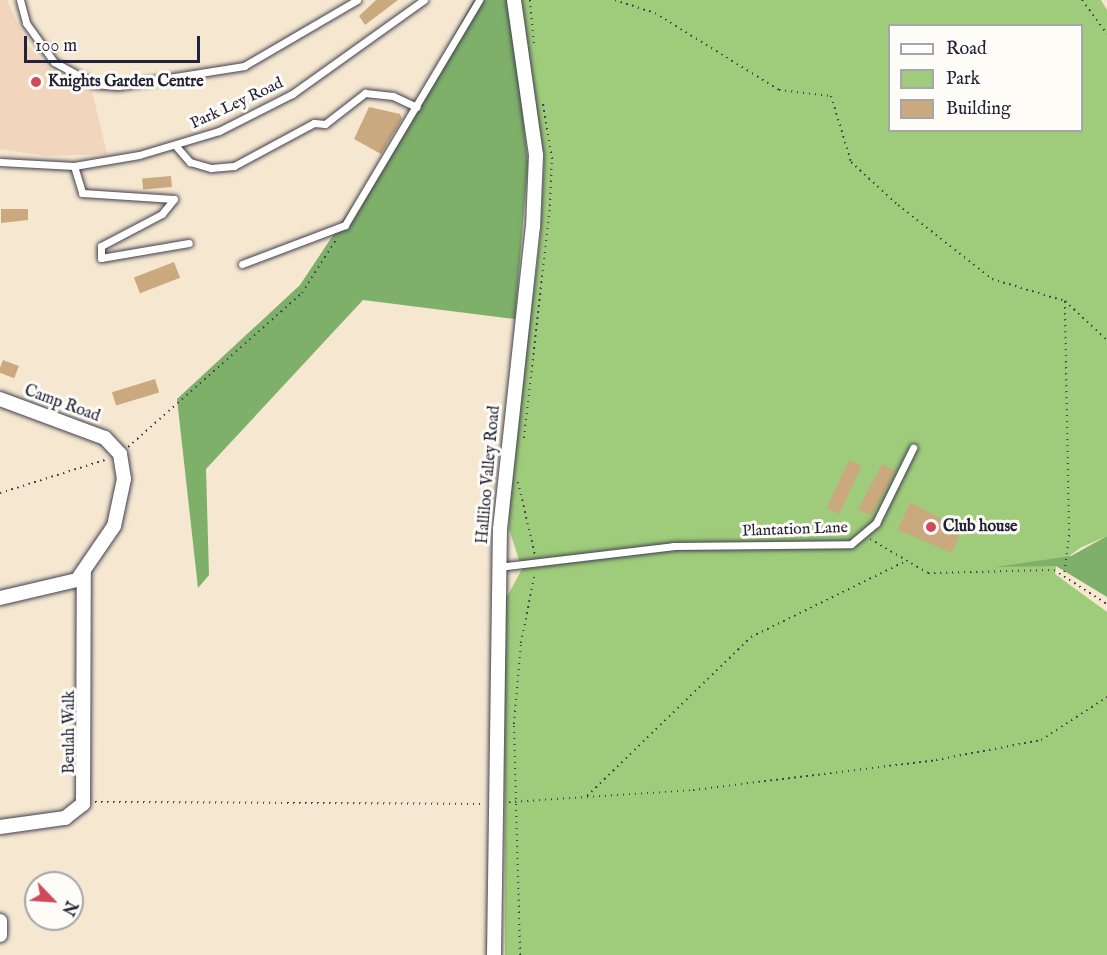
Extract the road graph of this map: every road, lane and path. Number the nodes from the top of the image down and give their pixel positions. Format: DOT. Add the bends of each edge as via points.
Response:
graph roads {
  1 [pos="20,0"];
  2 [pos="357,0"];
  3 [pos="424,0"];
  4 [pos="479,0"];
  5 [pos="514,0"];
  6 [pos="615,0"];
  7 [pos="1082,0"];
  8 [pos="1107,34"];
  9 [pos="417,108"];
  10 [pos="175,145"];
  11 [pos="0,162"];
  12 [pos="74,166"];
  13 [pos="345,225"];
  14 [pos="189,243"];
  15 [pos="242,264"];
  16 [pos="1065,301"];
  17 [pos="1107,340"];
  18 [pos="0,399"];
  19 [pos="913,448"];
  20 [pos="120,454"];
  21 [pos="0,493"];
  22 [pos="866,536"];
  23 [pos="904,562"];
  24 [pos="538,563"];
  25 [pos="498,567"];
  26 [pos="84,572"];
  27 [pos="1064,573"];
  28 [pos="0,598"];
  29 [pos="1107,604"];
  30 [pos="1107,697"];
  31 [pos="587,796"];
  32 [pos="516,801"];
  33 [pos="83,804"];
  34 [pos="494,804"];
  35 [pos="0,827"];
  36 [pos="0,921"];
  37 [pos="0,935"];
  38 [pos="494,955"];
  39 [pos="520,955"];
  1 -- 2 [label="lane" via="26,23 54,62 94,84 117,86 244,66"];
  3 -- 10 [label="lane, Park Ley Road" via="292,94 219,131"];
  4 -- 9 [label="lane"];
  5 -- 25 [label="street, Halliloo Valley Road" via="536,155"];
  6 -- 16 [label="path" via="655,13 779,90 831,96 851,162 898,205 992,279"];
  7 -- 8 [label="path"];
  9 -- 10 [label="lane" via="393,96 365,93 325,124 314,123 234,166 211,168 190,162"];
  9 -- 13 [label="lane"];
  10 -- 12 [label="lane, Park Ley Road"];
  11 -- 12 [label="lane, Park Ley Road"];
  12 -- 14 [label="lane" via="82,193 174,199 162,214 101,246 101,258"];
  13 -- 15 [label="lane"];
  13 -- 20 [label="path" via="302,293"];
  16 -- 17 [label="path"];
  16 -- 27 [label="path" via="1069,535"];
  18 -- 20 [label="street, Camp Road" via="89,429"];
  19 -- 22 [label="lane"];
  20 -- 21 [label="path" via="24,490"];
  20 -- 26 [label="street" via="124,479 119,515"];
  22 -- 23 [label="path, Plantation Lane"];
  22 -- 24 [label="lane, Plantation Lane" via="851,544 674,546"];
  23 -- 27 [label="path, Plantation Lane" via="928,573 1044,568"];
  23 -- 31 [label="path" via="751,637"];
  24 -- 25 [label="lane, Plantation Lane"];
  24 -- 32 [label="path" via="521,643 514,724"];
  25 -- 34 [label="street, Halliloo Valley Road"];
  26 -- 28 [label="street" via="68,585"];
  26 -- 33 [label="street, Beulah Walk"];
  27 -- 29 [label="path, Plantation Lane"];
  30 -- 31 [label="path" via="1029,742 739,784"];
  31 -- 32 [label="path"];
  32 -- 34 [label="path"];
  32 -- 39 [label="path"];
  33 -- 34 [label="path"];
  33 -- 35 [label="street" via="65,818"];
  34 -- 38 [label="street, Halliloo Valley Road"];
  36 -- 37 [label="street"];
}
